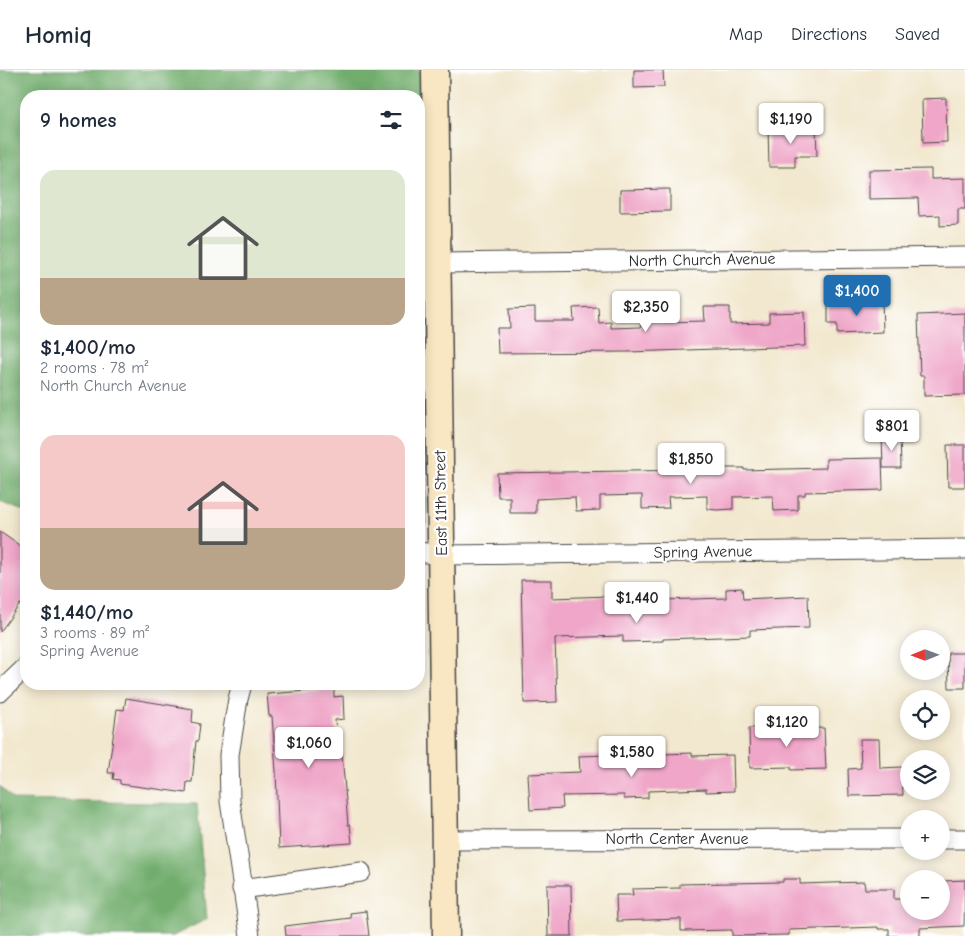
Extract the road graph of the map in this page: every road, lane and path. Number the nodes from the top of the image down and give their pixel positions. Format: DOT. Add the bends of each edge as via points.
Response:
graph roads {
  1 [pos="435,70"];
  2 [pos="965,257"];
  3 [pos="438,263"];
  4 [pos="965,549"];
  5 [pos="426,557"];
  6 [pos="20,672"];
  7 [pos="240,690"];
  8 [pos="0,692"];
  9 [pos="900,839"];
  10 [pos="950,839"];
  11 [pos="965,839"];
  12 [pos="444,840"];
  13 [pos="361,872"];
  14 [pos="242,889"];
  15 [pos="250,936"];
  16 [pos="446,936"];
  1 -- 3 [label="main road, East 11th Street"];
  2 -- 3 [label="street, North Church Avenue"];
  3 -- 5 [label="main road, East 11th Street"];
  4 -- 5 [label="street, Spring Avenue"];
  5 -- 12 [label="main road, East 11th Street"];
  6 -- 8 [label="street"];
  7 -- 14 [label="street" via="229,754 230,800"];
  9 -- 12 [label="street, North Center Avenue"];
  10 -- 11 [label="street"];
  12 -- 16 [label="main road, East 11th Street"];
  13 -- 14 [label="street"];
  14 -- 15 [label="street"];
}
